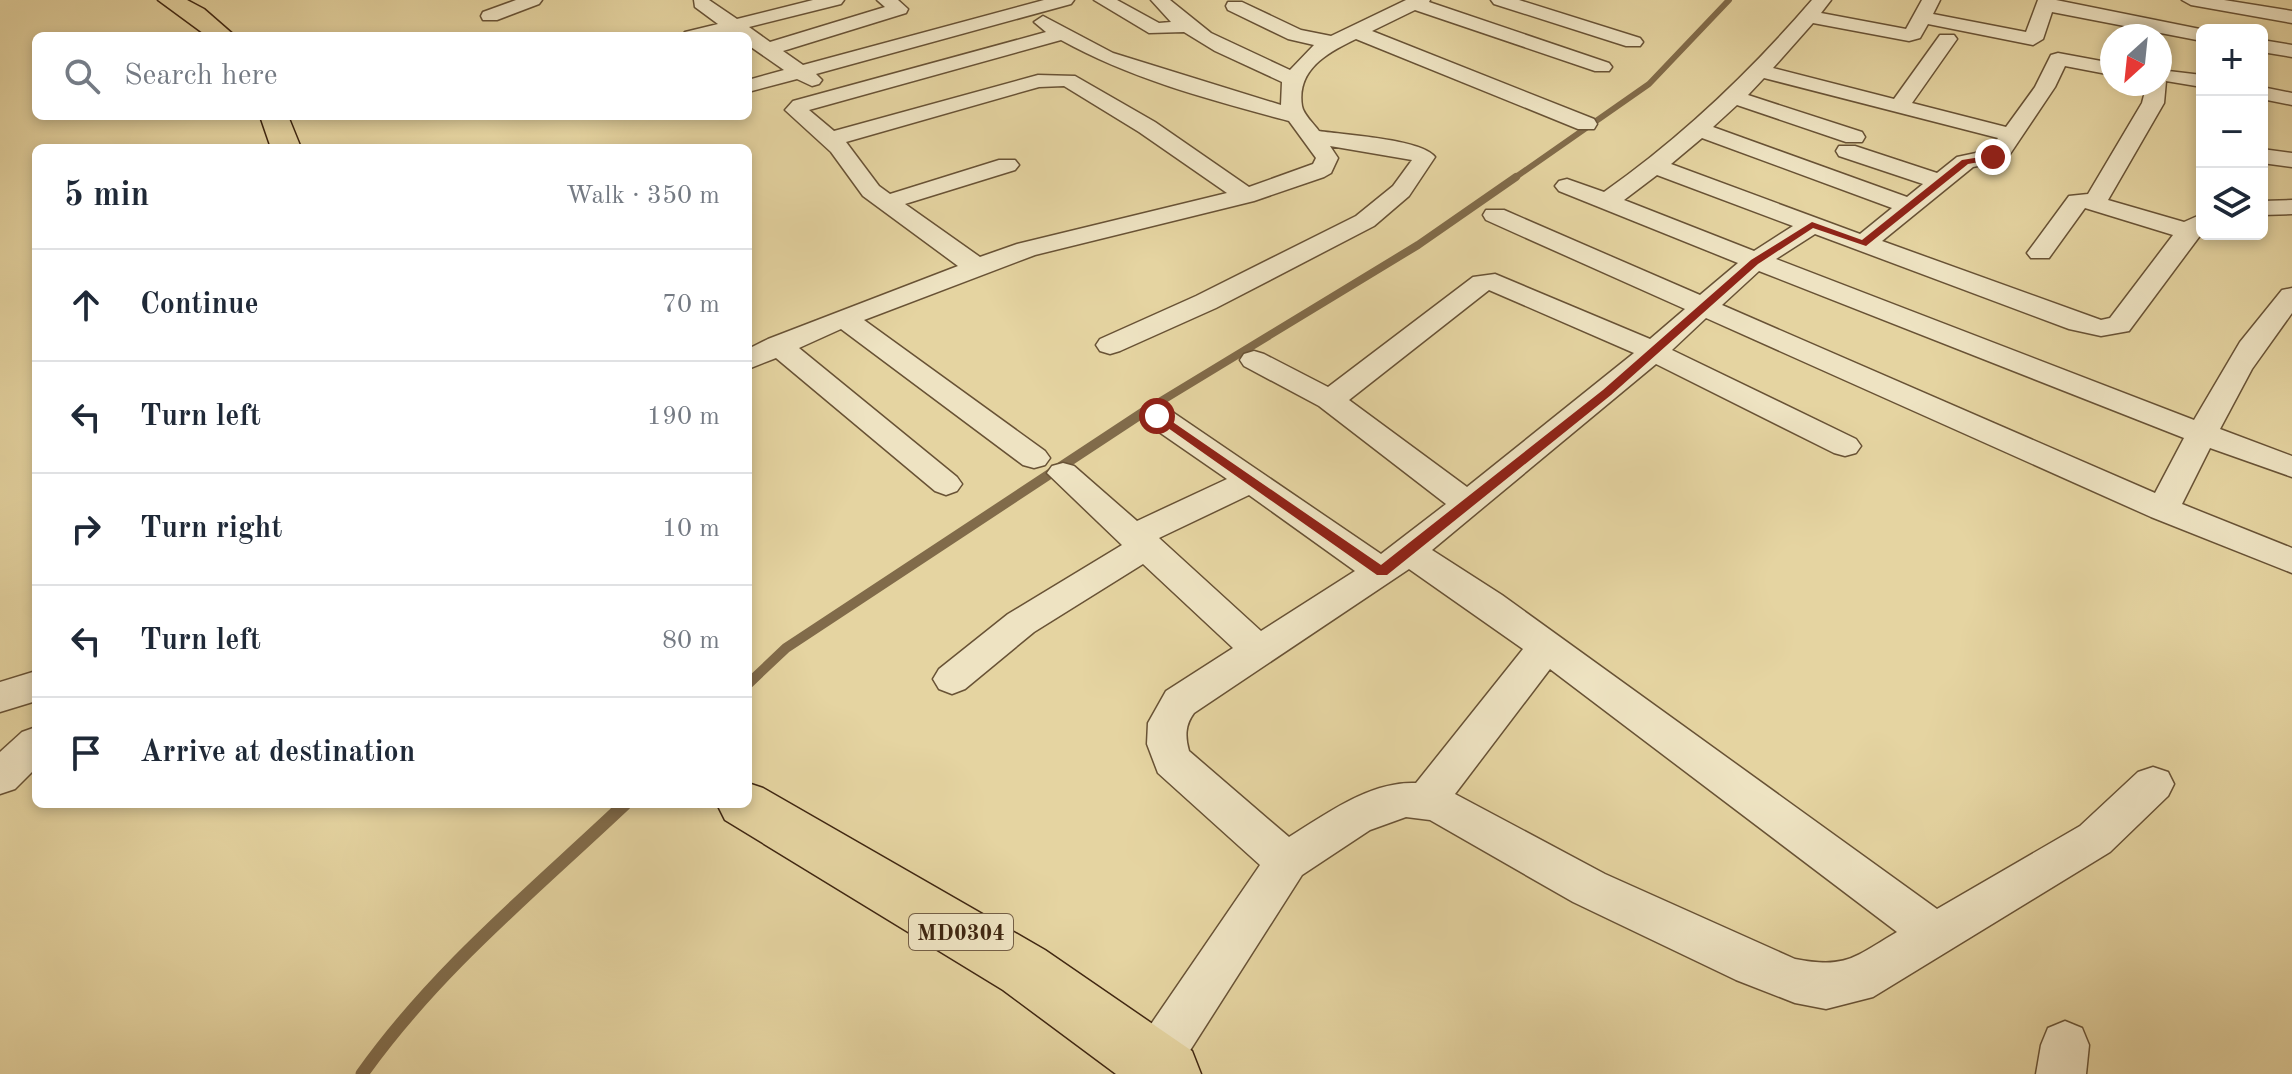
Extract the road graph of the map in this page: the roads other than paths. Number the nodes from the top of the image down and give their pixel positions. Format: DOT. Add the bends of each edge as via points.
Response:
graph roads {
  1 [pos="170,0"];
  2 [pos="533,0"];
  3 [pos="774,0"];
  4 [pos="835,0"];
  5 [pos="886,0"];
  6 [pos="1002,0"];
  7 [pos="1065,0"];
  8 [pos="1103,0"];
  9 [pos="1160,0"];
  10 [pos="1500,0"];
  11 [pos="2191,0"];
  12 [pos="1417,2"];
  13 [pos="2046,2"];
  14 [pos="701,3"];
  15 [pos="1269,4"];
  16 [pos="1815,8"];
  17 [pos="1926,9"];
  18 [pos="1022,11"];
  19 [pos="2284,11"];
  20 [pos="791,12"];
  21 [pos="490,16"];
  22 [pos="2124,24"];
  23 [pos="734,26"];
  24 [pos="1189,26"];
  25 [pos="1354,31"];
  26 [pos="217,32"];
  27 [pos="709,32"];
  28 [pos="743,32"];
  29 [pos="1063,33"];
  30 [pos="2172,33"];
  31 [pos="2196,35"];
  32 [pos="752,38"];
  33 [pos="1947,39"];
  34 [pos="1330,42"];
  35 [pos="1633,42"];
  36 [pos="2268,47"];
  37 [pos="768,49"];
  38 [pos="2292,51"];
  39 [pos="1602,67"];
  40 [pos="2100,67"];
  41 [pos="1760,71"];
  42 [pos="800,72"];
  43 [pos="1293,79"];
  44 [pos="2172,80"];
  45 [pos="2196,81"];
  46 [pos="752,85"];
  47 [pos="2268,94"];
  48 [pos="2155,96"];
  49 [pos="835,97"];
  50 [pos="1734,97"];
  51 [pos="2292,99"];
  52 [pos="1900,105"];
  53 [pos="1297,116"];
  54 [pos="276,120"];
  55 [pos="1586,124"];
  56 [pos="1700,130"];
  57 [pos="2012,135"];
  58 [pos="1312,137"];
  59 [pos="831,139"];
  60 [pos="284,144"];
  61 [pos="2268,157"];
  62 [pos="2292,160"];
  63 [pos="1007,165"];
  64 [pos="1657,167"];
  65 [pos="1941,182"];
  66 [pos="1567,186"];
  67 [pos="1246,196"];
  68 [pos="1605,202"];
  69 [pos="2095,202"];
  70 [pos="885,203"];
  71 [pos="1912,207"];
  72 [pos="2292,207"];
  73 [pos="2268,208"];
  74 [pos="1495,215"];
  75 [pos="1812,225"];
  76 [pos="2195,226"];
  77 [pos="1863,244"];
  78 [pos="2040,253"];
  79 [pos="1754,262"];
  80 [pos="975,266"];
  81 [pos="2292,296"];
  82 [pos="1705,308"];
  83 [pos="844,318"];
  84 [pos="778,345"];
  85 [pos="1110,345"];
  86 [pos="1652,351"];
  87 [pos="752,358"];
  88 [pos="1254,360"];
  89 [pos="1330,400"];
  90 [pos="1157,416"];
  91 [pos="2203,434"];
  92 [pos="1845,446"];
  93 [pos="2292,467"];
  94 [pos="1250,481"];
  95 [pos="946,484"];
  96 [pos="1468,504"];
  97 [pos="2163,509"];
  98 [pos="1145,547"];
  99 [pos="2292,561"];
  100 [pos="1394,562"];
  101 [pos="1546,646"];
  102 [pos="1260,651"];
  103 [pos="952,679"];
  104 [pos="32,687"];
  105 [pos="0,697"];
  106 [pos="32,747"];
  107 [pos="0,777"];
  108 [pos="2153,784"];
  109 [pos="1426,801"];
  110 [pos="751,808"];
  111 [pos="1287,862"];
  112 [pos="1933,932"];
  113 [pos="1161,1068"];
  1 -- 26 [label="main road"];
  2 -- 21 [label="street"];
  3 -- 20 [label="street"];
  4 -- 20 [label="street"];
  5 -- 37 [label="street" via="899,9"];
  6 -- 18 [label="street"];
  7 -- 18 [label="street"];
  8 -- 24 [label="street" via="1156,29"];
  9 -- 24 [label="street"];
  10 -- 35 [label="street"];
  11 -- 19 [label="street"];
  12 -- 25 [label="street"];
  12 -- 39 [label="street"];
  13 -- 17 [label="street" via="2033,39"];
  13 -- 22 [label="street"];
  14 -- 23 [label="street"];
  15 -- 34 [label="street" via="1241,10 1295,35"];
  16 -- 17 [label="street" via="1905,36 1913,34"];
  16 -- 41 [label="street"];
  18 -- 29 [label="street"];
  18 -- 42 [label="street"];
  20 -- 23 [label="street"];
  23 -- 27 [label="street"];
  23 -- 28 [label="street"];
  24 -- 43 [label="street"];
  25 -- 34 [label="street"];
  25 -- 55 [label="street"];
  29 -- 49 [label="street"];
  29 -- 53 [label="street" via="1106,57"];
  30 -- 31 [label="street"];
  32 -- 37 [label="street"];
  33 -- 52 [label="street"];
  34 -- 43 [label="street" via="1306,60"];
  36 -- 38 [label="street"];
  37 -- 42 [label="street"];
  40 -- 57 [label="street" via="2058,59"];
  41 -- 50 [label="street"];
  41 -- 52 [label="street"];
  42 -- 46 [label="street"];
  42 -- 49 [label="street"];
  43 -- 53 [label="street" via="1291,108"];
  44 -- 45 [label="street"];
  47 -- 51 [label="street"];
  48 -- 69 [label="street"];
  49 -- 59 [label="street" via="796,110"];
  50 -- 56 [label="street"];
  50 -- 65 [label="street"];
  52 -- 57 [label="street"];
  53 -- 58 [label="street"];
  54 -- 60 [label="main road"];
  56 -- 64 [label="street"];
  56 -- 71 [label="street"];
  57 -- 65 [label="street" via="1998,155 1965,162"];
  58 -- 67 [label="street" via="1327,158 1323,168"];
  58 -- 85 [label="street" via="1414,152 1424,160 1401,191 1365,221"];
  59 -- 67 [label="street" via="1061,79 1147,127"];
  59 -- 70 [label="street"];
  61 -- 62 [label="street"];
  63 -- 70 [label="street"];
  64 -- 68 [label="street"];
  64 -- 75 [label="street"];
  65 -- 71 [label="street"];
  66 -- 68 [label="street"];
  67 -- 80 [label="street"];
  68 -- 79 [label="street"];
  69 -- 76 [label="street"];
  69 -- 78 [label="street" via="2078,201"];
  70 -- 80 [label="street"];
  71 -- 77 [label="street"];
  72 -- 73 [label="street"];
  74 -- 82 [label="street"];
  75 -- 77 [label="street"];
  75 -- 79 [label="street"];
  76 -- 77 [label="street" via="2112,328 2079,323"];
  79 -- 82 [label="street"];
  79 -- 91 [label="street"];
  80 -- 83 [label="street"];
  81 -- 91 [label="street" via="2247,355"];
  82 -- 86 [label="street"];
  82 -- 97 [label="street"];
  83 -- 84 [label="street"];
  83 -- 98 [label="street" via="1048,466"];
  84 -- 87 [label="street"];
  84 -- 95 [label="street"];
  86 -- 89 [label="street" via="1488,281"];
  86 -- 92 [label="street"];
  86 -- 96 [label="street"];
  88 -- 89 [label="street"];
  89 -- 96 [label="street"];
  90 -- 94 [label="street"];
  91 -- 93 [label="street"];
  91 -- 97 [label="street"];
  94 -- 98 [label="street" via="1140,532"];
  94 -- 100 [label="street"];
  96 -- 100 [label="street"];
  97 -- 99 [label="street"];
  98 -- 102 [label="street"];
  98 -- 103 [label="street" via="1021,623"];
  100 -- 101 [label="street" via="1489,604"];
  100 -- 102 [label="street"];
  101 -- 109 [label="street"];
  101 -- 112 [label="street"];
  102 -- 111 [label="street" via="1180,702 1167,718 1165,745 1172,761"];
  104 -- 105 [label="street"];
  106 -- 107 [label="street"];
  108 -- 112 [label="street" via="2095,839"];
  109 -- 111 [label="street" via="1406,800 1355,817"];
  109 -- 112 [label="street" via="1700,943 1795,981 1826,987 1856,981"];
  110 -- 113 [label="main road, MD0304" via="1024,970"];
  111 -- 113 [label="street"];
}
